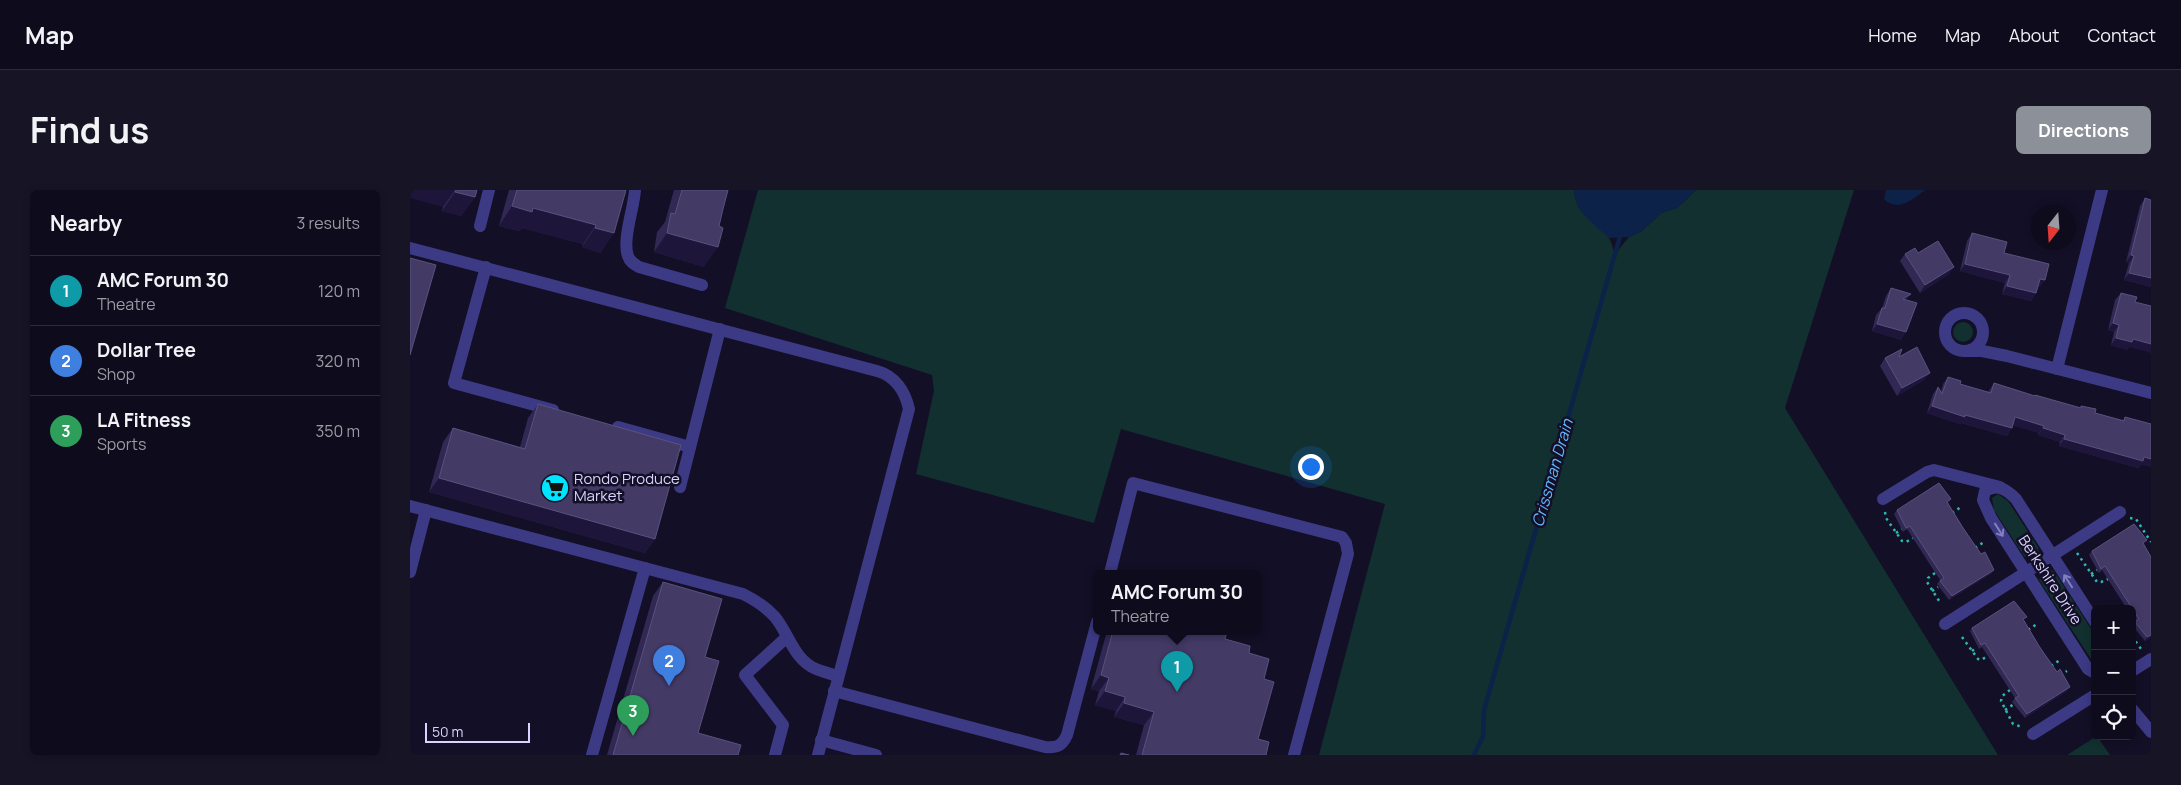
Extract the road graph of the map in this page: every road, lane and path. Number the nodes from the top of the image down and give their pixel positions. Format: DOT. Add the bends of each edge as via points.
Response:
graph roads {
  1 [pos="489,190"];
  2 [pos="635,190"];
  3 [pos="2102,190"];
  4 [pos="480,226"];
  5 [pos="410,248"];
  6 [pos="486,267"];
  7 [pos="702,285"];
  8 [pos="720,329"];
  9 [pos="1983,330"];
  10 [pos="1964,351"];
  11 [pos="2007,356"];
  12 [pos="2057,369"];
  13 [pos="2151,393"];
  14 [pos="566,413"];
  15 [pos="604,423"];
  16 [pos="690,447"];
  17 [pos="1966,477"];
  18 [pos="680,487"];
  19 [pos="2003,488"];
  20 [pos="1983,500"];
  21 [pos="1885,503"];
  22 [pos="410,506"];
  23 [pos="1961,507"];
  24 [pos="426,510"];
  25 [pos="1950,514"];
  26 [pos="2123,516"];
  27 [pos="1902,529"];
  28 [pos="1896,533"];
  29 [pos="2148,537"];
  30 [pos="1913,538"];
  31 [pos="2142,541"];
  32 [pos="1984,542"];
  33 [pos="2151,542"];
  34 [pos="1973,549"];
  35 [pos="2075,550"];
  36 [pos="2052,556"];
  37 [pos="645,568"];
  38 [pos="1111,570"];
  39 [pos="2097,570"];
  40 [pos="410,572"];
  41 [pos="1935,573"];
  42 [pos="2026,573"];
  43 [pos="2091,574"];
  44 [pos="2108,579"];
  45 [pos="1938,587"];
  46 [pos="1932,591"];
  47 [pos="1941,604"];
  48 [pos="2091,616"];
  49 [pos="1945,624"];
  50 [pos="2037,624"];
  51 [pos="2026,631"];
  52 [pos="1094,635"];
  53 [pos="787,637"];
  54 [pos="1962,637"];
  55 [pos="2136,641"];
  56 [pos="1977,647"];
  57 [pos="1972,651"];
  58 [pos="1988,656"];
  59 [pos="2148,657"];
  60 [pos="2060,660"];
  61 [pos="2048,667"];
  62 [pos="2136,668"];
  63 [pos="2067,671"];
  64 [pos="2091,671"];
  65 [pos="2059,675"];
  66 [pos="838,676"];
  67 [pos="2010,690"];
  68 [pos="834,691"];
  69 [pos="2091,697"];
  70 [pos="2014,704"];
  71 [pos="2005,710"];
  72 [pos="2136,714"];
  73 [pos="2031,731"];
  74 [pos="2151,732"];
  75 [pos="822,740"];
  76 [pos="592,755"];
  77 [pos="775,755"];
  78 [pos="818,755"];
  79 [pos="876,755"];
  80 [pos="1294,755"];
  1 -- 4 [label="street"];
  2 -- 7 [label="street" via="627,247 632,263"];
  3 -- 12 [label="street"];
  5 -- 6 [label="street"];
  6 -- 8 [label="street"];
  6 -- 14 [label="street" via="454,383"];
  8 -- 16 [label="street"];
  8 -- 66 [label="street" via="884,373 897,383 907,401 909,409"];
  9 -- 10 [label="street" via="1976,347"];
  9 -- 10 [label="street" via="1973,314 1961,312 1950,318 1944,330 1945,336 1952,347"];
  9 -- 11 [label="street" via="1990,342"];
  10 -- 11 [label="street"];
  11 -- 12 [label="street"];
  12 -- 13 [label="street"];
  15 -- 16 [label="street"];
  16 -- 18 [label="street"];
  17 -- 19 [label="street, Berkshire Drive"];
  17 -- 20 [label="street, Berkshire Drive"];
  17 -- 21 [label="street, Berkshire Drive" via="1930,471"];
  19 -- 20 [label="street" via="1990,488"];
  19 -- 36 [label="street, Berkshire Drive" via="2016,499"];
  20 -- 42 [label="street, Berkshire Drive, one-way"];
  21 -- 28 [label="path" via="1885,516"];
  22 -- 24 [label="street"];
  23 -- 25 [label="path"];
  24 -- 37 [label="street"];
  24 -- 40 [label="street"];
  26 -- 29 [label="path" via="2136,519"];
  26 -- 36 [label="street"];
  27 -- 28 [label="path"];
  28 -- 30 [label="path" via="1902,541"];
  29 -- 31 [label="path"];
  29 -- 33 [label="path"];
  32 -- 34 [label="path"];
  35 -- 43 [label="path"];
  36 -- 42 [label="street"];
  48 -- 36 [label="street, Berkshire Drive, one-way"];
  37 -- 53 [label="street" via="743,594 775,618"];
  37 -- 76 [label="street"];
  38 -- 80 [label="street" via="1133,483 1342,537 1348,554"];
  39 -- 43 [label="path"];
  41 -- 46 [label="path" via="1927,580"];
  42 -- 49 [label="street"];
  42 -- 64 [label="street, Berkshire Drive"];
  43 -- 44 [label="path" via="2099,582"];
  45 -- 46 [label="path"];
  46 -- 47 [label="path"];
  50 -- 51 [label="path"];
  52 -- 68 [label="street" via="1067,735 1063,744 1056,748"];
  53 -- 66 [label="street" via="807,663"];
  53 -- 77 [label="street" via="745,676 783,725"];
  54 -- 57 [label="path"];
  55 -- 59 [label="path"];
  56 -- 57 [label="path"];
  57 -- 58 [label="path" via="1979,660"];
  59 -- 62 [label="street"];
  60 -- 61 [label="path"];
  63 -- 65 [label="path"];
  66 -- 68 [label="street"];
  67 -- 71 [label="path" via="2001,699"];
  68 -- 75 [label="street"];
  69 -- 73 [label="street"];
  70 -- 71 [label="path"];
  71 -- 73 [label="path" via="2015,726"];
  72 -- 74 [label="street"];
  75 -- 78 [label="street"];
  75 -- 79 [label="street"];
}
